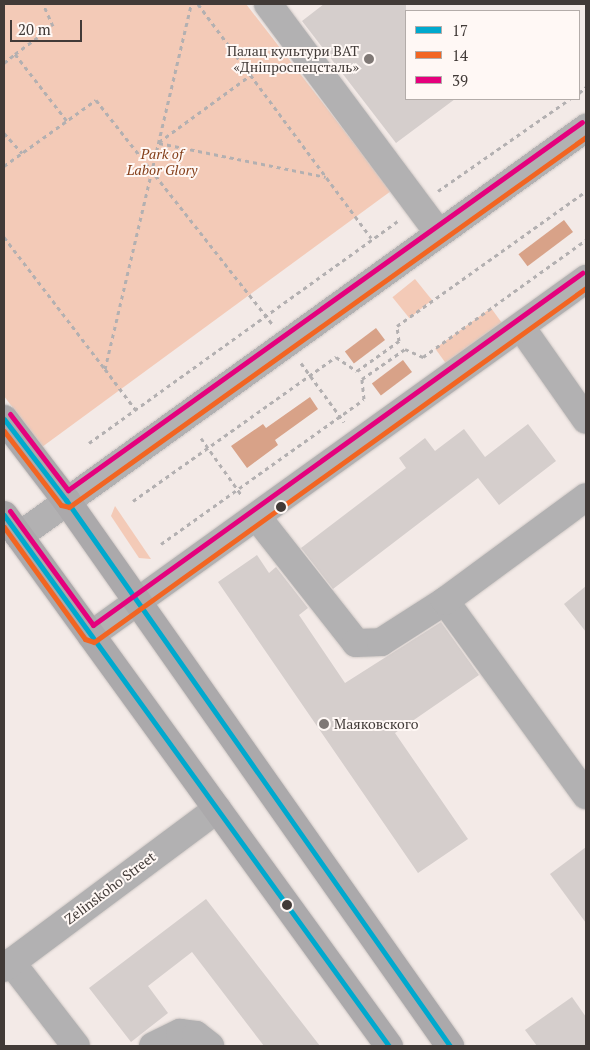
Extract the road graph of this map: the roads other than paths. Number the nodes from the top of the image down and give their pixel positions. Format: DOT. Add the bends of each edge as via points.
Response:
graph roads {
  1 [pos="268,4"];
  2 [pos="586,128"];
  3 [pos="439,233"];
  4 [pos="586,279"];
  5 [pos="520,327"];
  6 [pos="4,419"];
  7 [pos="586,420"];
  8 [pos="586,497"];
  9 [pos="66,500"];
  10 [pos="257,517"];
  11 [pos="11,526"];
  12 [pos="445,601"];
  13 [pos="134,603"];
  14 [pos="91,636"];
  15 [pos="586,795"];
  16 [pos="217,809"];
  17 [pos="7,965"];
  18 [pos="76,1046"];
  19 [pos="153,1046"];
  20 [pos="210,1046"];
  21 [pos="389,1046"];
  22 [pos="450,1046"];
  1 -- 3 [label="street"];
  2 -- 3 [label="street"];
  3 -- 9 [label="street"];
  4 -- 5 [label="street"];
  5 -- 7 [label="street"];
  5 -- 10 [label="street"];
  6 -- 9 [label="main road"];
  8 -- 12 [label="street"];
  9 -- 11 [label="street"];
  9 -- 13 [label="main road"];
  10 -- 12 [label="street" via="356,643 381,642"];
  10 -- 13 [label="street"];
  11 -- 14 [label="main road"];
  12 -- 15 [label="street"];
  13 -- 14 [label="street"];
  13 -- 22 [label="main road"];
  14 -- 16 [label="main road"];
  16 -- 17 [label="street, Zelinskoho Street"];
  16 -- 21 [label="main road"];
  17 -- 18 [label="street"];
  19 -- 20 [label="street" via="180,1033 196,1036"];
}
